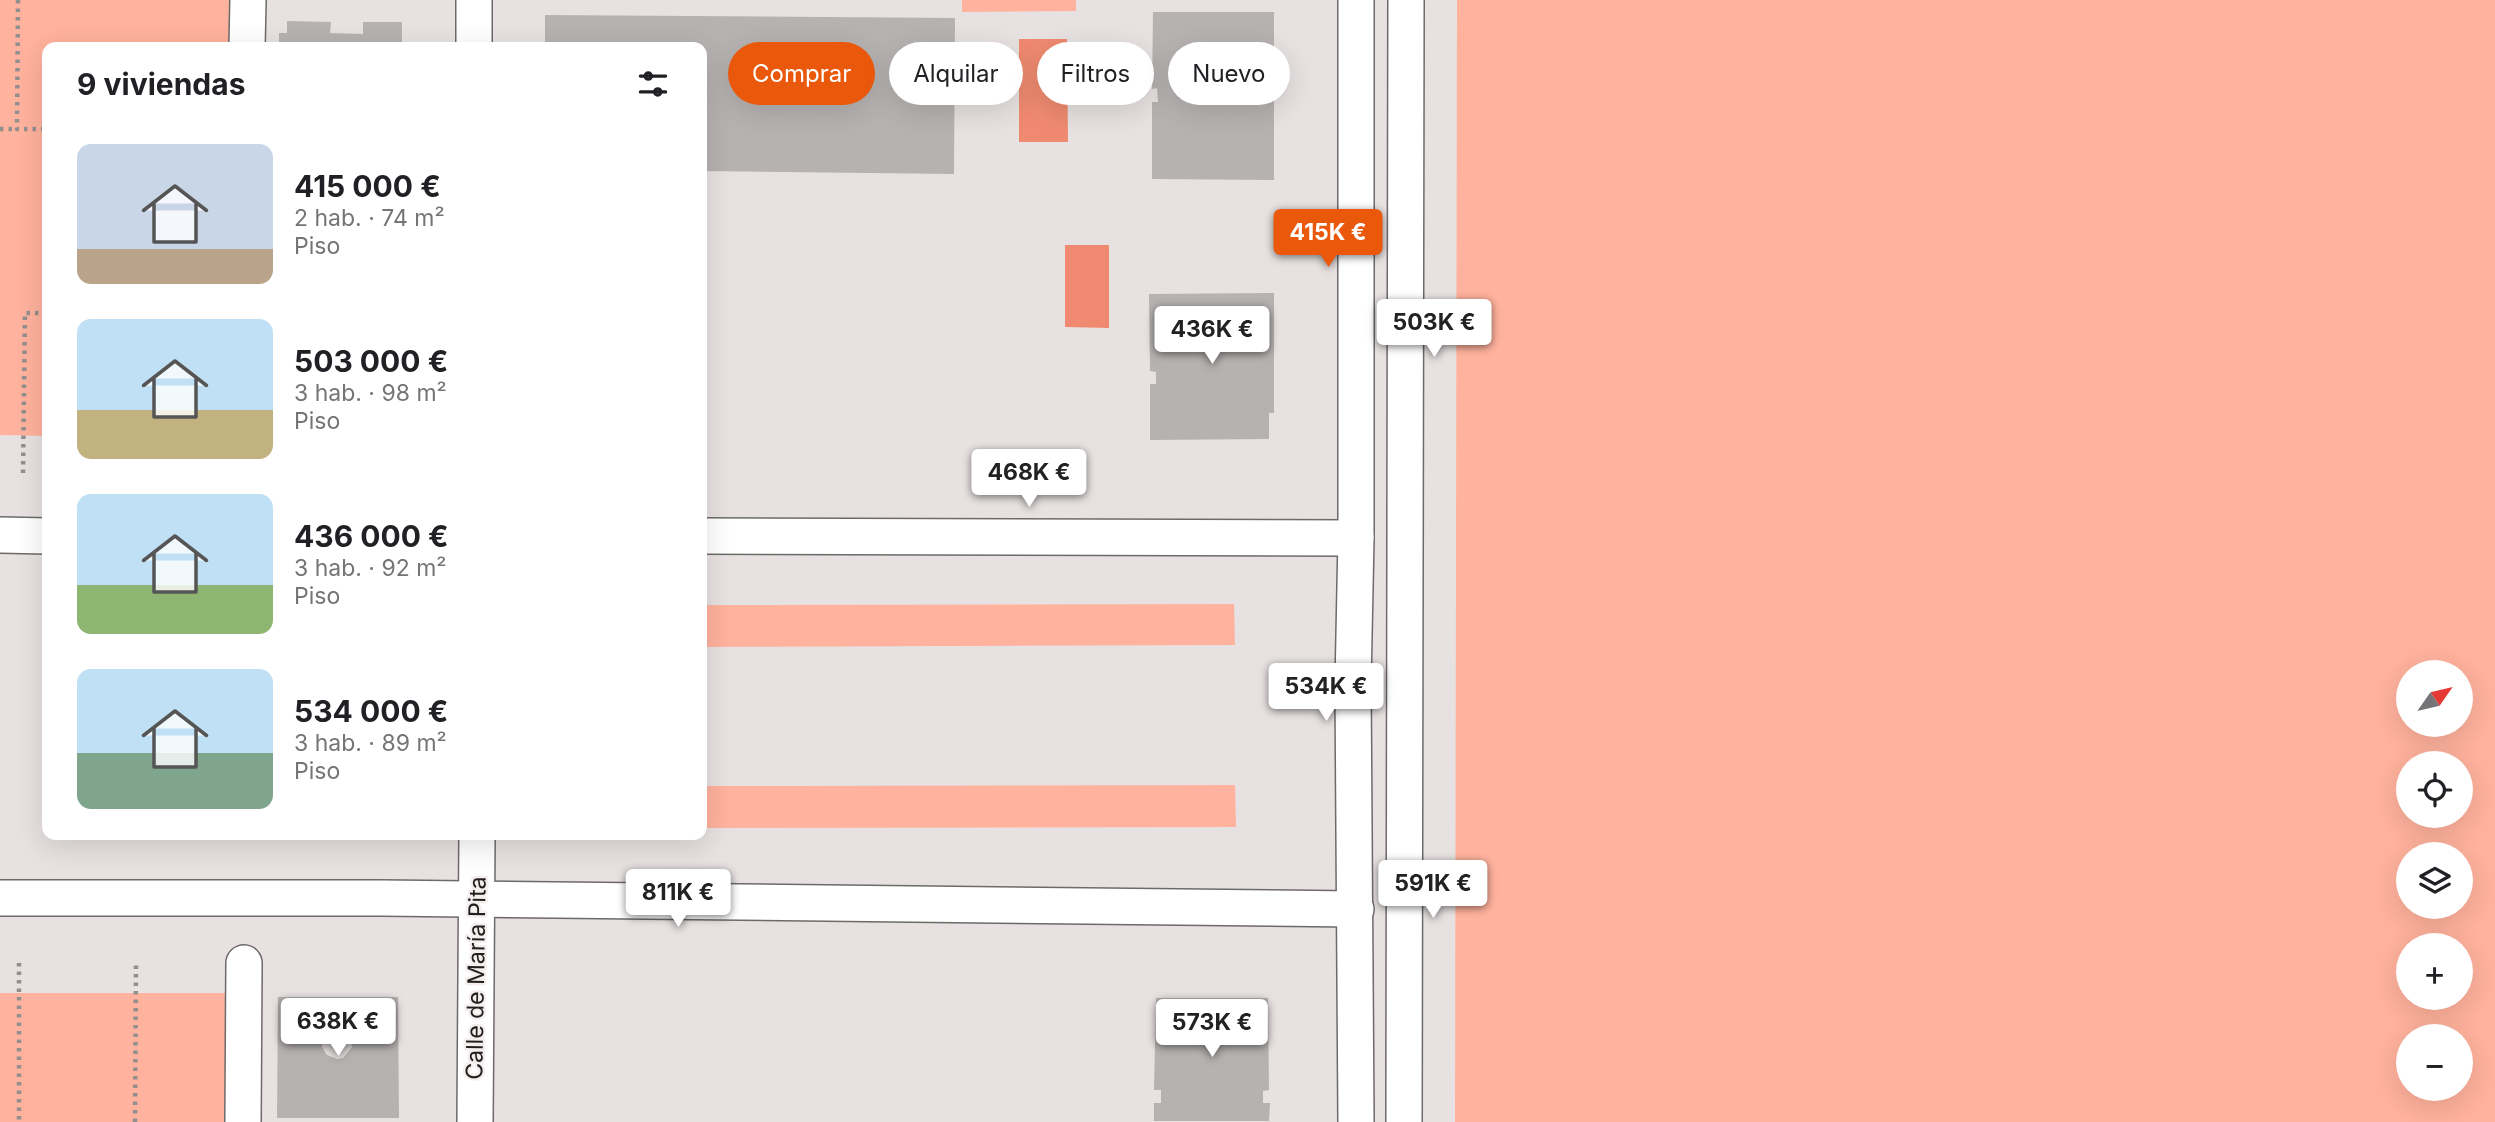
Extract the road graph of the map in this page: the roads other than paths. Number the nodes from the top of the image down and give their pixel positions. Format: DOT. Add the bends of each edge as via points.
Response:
graph roads {
  1 [pos="248,0"];
  2 [pos="474,0"];
  3 [pos="1356,0"];
  4 [pos="1406,0"];
  5 [pos="247,42"];
  6 [pos="474,42"];
  7 [pos="0,536"];
  8 [pos="42,536"];
  9 [pos="707,536"];
  10 [pos="1356,538"];
  11 [pos="477,840"];
  12 [pos="0,898"];
  13 [pos="477,900"];
  14 [pos="1356,909"];
  15 [pos="244,963"];
  16 [pos="243,1122"];
  17 [pos="475,1122"];
  18 [pos="1356,1122"];
  19 [pos="1404,1122"];
  1 -- 5 [label="street"];
  2 -- 6 [label="street"];
  3 -- 10 [label="street"];
  4 -- 19 [label="street"];
  7 -- 8 [label="street"];
  9 -- 10 [label="street"];
  10 -- 14 [label="street"];
  11 -- 13 [label="street, Calle de María Pita"];
  12 -- 13 [label="street"];
  13 -- 14 [label="street"];
  13 -- 17 [label="street, Calle de María Pita"];
  14 -- 18 [label="street"];
  15 -- 16 [label="street"];
}
